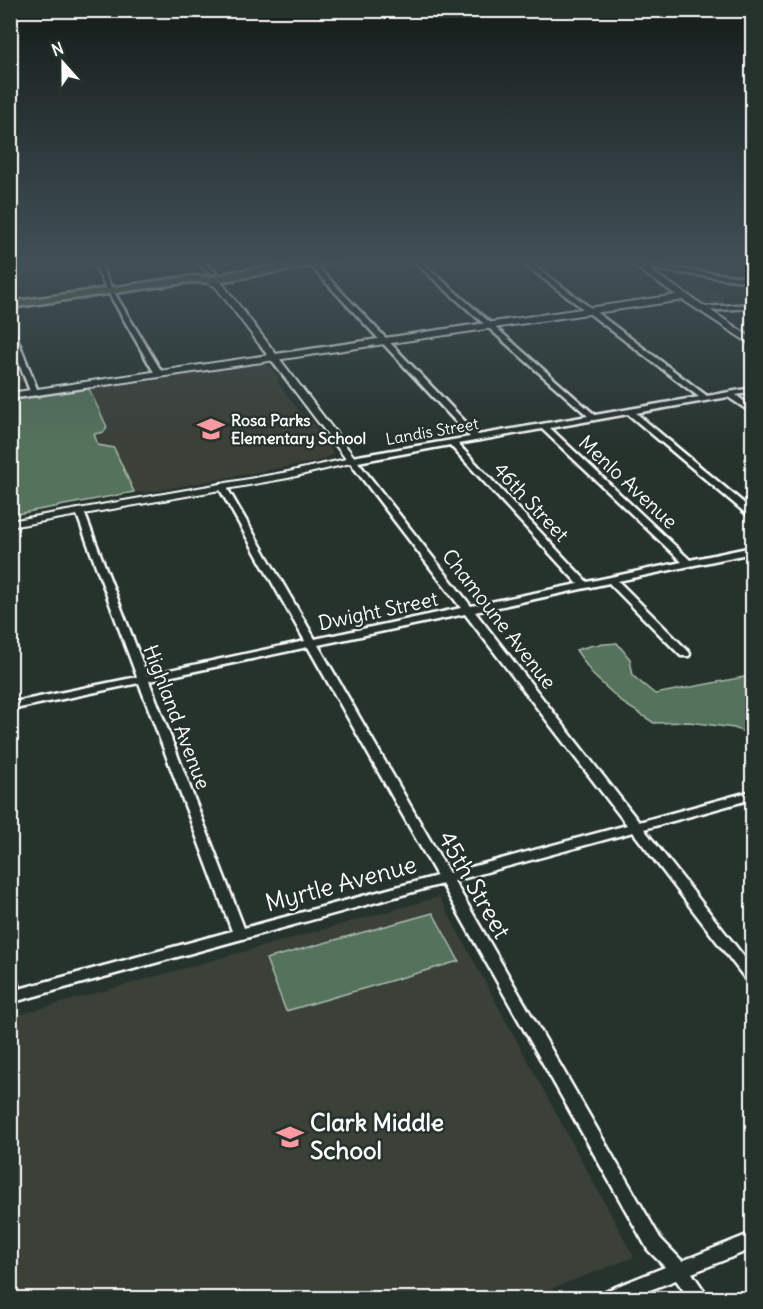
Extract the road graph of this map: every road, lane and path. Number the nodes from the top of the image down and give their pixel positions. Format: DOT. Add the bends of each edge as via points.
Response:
graph roads {
  1 [pos="128,321"];
  2 [pos="247,321"];
  3 [pos="365,321"];
  4 [pos="484,321"];
  5 [pos="517,321"];
  6 [pos="602,321"];
  7 [pos="721,321"];
  8 [pos="489,325"];
  9 [pos="10,328"];
  10 [pos="383,341"];
  11 [pos="753,342"];
  12 [pos="274,357"];
  13 [pos="159,374"];
  14 [pos="10,387"];
  15 [pos="753,390"];
  16 [pos="34,391"];
  17 [pos="729,394"];
  18 [pos="10,396"];
  19 [pos="705,398"];
  20 [pos="629,411"];
  21 [pos="753,411"];
  22 [pos="594,417"];
  23 [pos="543,426"];
  24 [pos="476,438"];
  25 [pos="452,442"];
  26 [pos="352,460"];
  27 [pos="222,486"];
  28 [pos="80,512"];
  29 [pos="753,514"];
  30 [pos="10,524"];
  31 [pos="750,552"];
  32 [pos="688,563"];
  33 [pos="611,580"];
  34 [pos="584,585"];
  35 [pos="466,610"];
  36 [pos="311,644"];
  37 [pos="685,654"];
  38 [pos="143,679"];
  39 [pos="10,708"];
  40 [pos="753,795"];
  41 [pos="636,827"];
  42 [pos="445,879"];
  43 [pos="240,935"];
  44 [pos="10,977"];
  45 [pos="753,977"];
  46 [pos="12,997"];
  47 [pos="753,1241"];
  48 [pos="680,1271"];
  49 [pos="609,1299"];
  50 [pos="699,1299"];
  1 -- 13 [label="street"];
  2 -- 12 [label="street, Chamoune Avenue"];
  3 -- 10 [label="street"];
  4 -- 8 [label="street, Menlo Avenue"];
  5 -- 8 [label="main road"];
  6 -- 19 [label="street"];
  7 -- 11 [label="main road"];
  8 -- 10 [label="main road"];
  8 -- 22 [label="street, Menlo Avenue"];
  9 -- 16 [label="street"];
  10 -- 12 [label="main road"];
  10 -- 24 [label="street"];
  12 -- 13 [label="main road"];
  12 -- 26 [label="street, Chamoune Avenue"];
  13 -- 16 [label="main road"];
  14 -- 16 [label="main road"];
  15 -- 17 [label="street, Landis Street"];
  16 -- 18 [label="main road"];
  17 -- 19 [label="street, Landis Street"];
  17 -- 21 [label="street"];
  19 -- 20 [label="street, Landis Street"];
  20 -- 22 [label="street, Landis Street"];
  20 -- 29 [label="street"];
  22 -- 23 [label="street, Landis Street"];
  23 -- 24 [label="street, Landis Street"];
  23 -- 32 [label="street, Menlo Avenue"];
  24 -- 25 [label="street, Landis Street"];
  25 -- 26 [label="street, Landis Street"];
  25 -- 34 [label="street, 46th Street"];
  26 -- 27 [label="street, Landis Street"];
  26 -- 35 [label="street, Chamoune Avenue"];
  27 -- 28 [label="street, Landis Street"];
  27 -- 36 [label="street, 45th Street"];
  28 -- 30 [label="street, Landis Street"];
  28 -- 38 [label="street, Highland Avenue"];
  31 -- 32 [label="street, Dwight Street"];
  32 -- 33 [label="street, Dwight Street"];
  33 -- 34 [label="street, Dwight Street"];
  33 -- 37 [label="street"];
  34 -- 35 [label="street, Dwight Street"];
  35 -- 36 [label="street, Dwight Street"];
  35 -- 41 [label="street, Chamoune Avenue"];
  36 -- 38 [label="street, Dwight Street"];
  36 -- 42 [label="street, 45th Street"];
  38 -- 39 [label="street, Dwight Street"];
  38 -- 43 [label="street, Highland Avenue"];
  40 -- 41 [label="street, Myrtle Avenue"];
  41 -- 42 [label="street, Myrtle Avenue"];
  41 -- 45 [label="street, Chamoune Avenue"];
  42 -- 43 [label="street, Myrtle Avenue"];
  42 -- 48 [label="street, 45th Street" via="654,1245"];
  43 -- 46 [label="street, Myrtle Avenue"];
  44 -- 46 [label="street"];
  47 -- 48 [label="street"];
  48 -- 49 [label="street"];
  48 -- 50 [label="street, 45th Street"];
}
